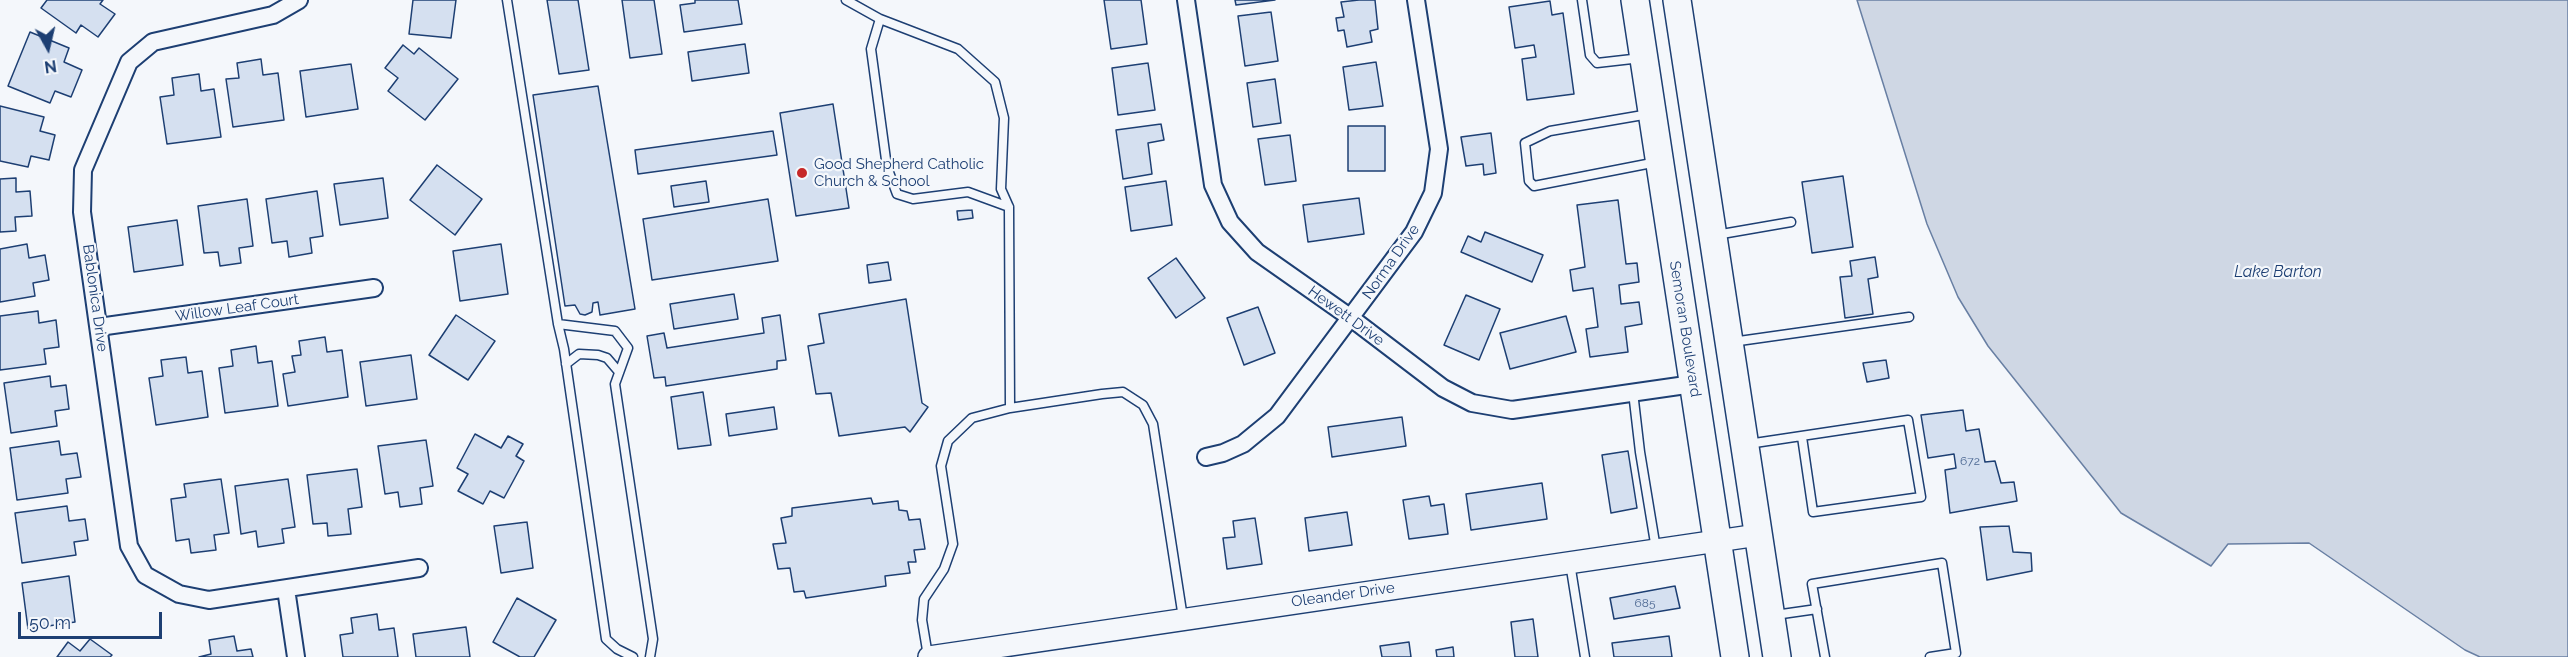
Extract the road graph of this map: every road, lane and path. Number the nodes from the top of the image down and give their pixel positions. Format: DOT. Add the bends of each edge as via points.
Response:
graph roads {
  1 [pos="299,0"];
  2 [pos="507,0"];
  3 [pos="846,0"];
  4 [pos="1186,0"];
  5 [pos="1416,0"];
  6 [pos="1582,0"];
  7 [pos="1635,0"];
  8 [pos="1677,0"];
  9 [pos="880,19"];
  10 [pos="1644,57"];
  11 [pos="1652,114"];
  12 [pos="1659,161"];
  13 [pos="1009,207"];
  14 [pos="1791,222"];
  15 [pos="1713,235"];
  16 [pos="374,288"];
  17 [pos="1909,317"];
  18 [pos="1351,318"];
  19 [pos="558,324"];
  20 [pos="99,327"];
  21 [pos="1729,342"];
  22 [pos="566,364"];
  23 [pos="619,372"];
  24 [pos="1693,384"];
  25 [pos="1633,393"];
  26 [pos="1010,408"];
  27 [pos="1802,437"];
  28 [pos="1744,444"];
  29 [pos="1206,457"];
  30 [pos="1758,535"];
  31 [pos="1717,541"];
  32 [pos="1656,550"];
  33 [pos="1570,562"];
  34 [pos="419,568"];
  35 [pos="286,589"];
  36 [pos="1816,609"];
  37 [pos="1770,616"];
  38 [pos="1183,618"];
  39 [pos="296,657"];
  40 [pos="633,657"];
  41 [pos="650,657"];
  42 [pos="928,657"];
  43 [pos="1585,657"];
  44 [pos="1735,657"];
  45 [pos="1777,657"];
  46 [pos="1825,657"];
  47 [pos="1930,657"];
  1 -- 20 [label="street, Bablonica Drive" via="273,15 153,42 129,62 84,170 82,212"];
  2 -- 19 [label="lane"];
  3 -- 9 [label="lane"];
  4 -- 18 [label="street, Hewett Drive" via="1213,185 1230,222 1257,252"];
  5 -- 18 [label="street, Norma Drive" via="1439,149 1433,193 1414,232"];
  6 -- 10 [label="lane" via="1590,55 1597,63"];
  7 -- 10 [label="main road, Semoran Boulevard"];
  8 -- 15 [label="main road"];
  9 -- 13 [label="lane" via="958,49 995,82 1004,118 1001,189"];
  9 -- 13 [label="lane" via="871,49 888,167 897,194 913,199 968,192"];
  10 -- 11 [label="main road, Semoran Boulevard"];
  11 -- 12 [label="main road, Semoran Boulevard"];
  11 -- 12 [label="lane" via="1550,131 1525,142 1529,181 1534,186"];
  12 -- 24 [label="main road, Semoran Boulevard"];
  13 -- 26 [label="lane"];
  14 -- 15 [label="lane"];
  15 -- 21 [label="main road"];
  16 -- 20 [label="street, Willow Leaf Court"];
  17 -- 21 [label="lane"];
  18 -- 25 [label="street, Hewett Drive" via="1443,388 1472,403 1512,410"];
  18 -- 29 [label="street, Norma Drive" via="1277,416 1243,444"];
  19 -- 22 [label="lane"];
  19 -- 23 [label="lane" via="615,331 628,348"];
  20 -- 35 [label="street, Bablonica Drive" via="129,546 145,575 179,594 209,600"];
  21 -- 28 [label="main road"];
  22 -- 23 [label="lane" via="579,354 598,355 607,358"];
  22 -- 40 [label="lane" via="606,639"];
  23 -- 41 [label="lane" via="615,384 653,639"];
  24 -- 25 [label="street, Hewett Drive"];
  24 -- 31 [label="main road, Semoran Boulevard"];
  25 -- 32 [label="lane"];
  26 -- 38 [label="lane" via="1123,392 1143,405 1153,424"];
  26 -- 42 [label="lane" via="972,418 948,441 941,466 953,543 944,570 924,599 922,620"];
  27 -- 27 [label="lane" via="1908,420 1921,497 1814,512"];
  27 -- 28 [label="lane"];
  28 -- 30 [label="main road"];
  30 -- 31 [label="street, Oleander Drive"];
  30 -- 37 [label="main road"];
  31 -- 32 [label="street, Oleander Drive"];
  31 -- 44 [label="main road, Semoran Boulevard"];
  32 -- 33 [label="street, Oleander Drive"];
  33 -- 38 [label="street, Oleander Drive"];
  33 -- 43 [label="lane"];
  34 -- 35 [label="street, Bablonica Drive"];
  35 -- 39 [label="street"];
  36 -- 37 [label="lane"];
  36 -- 46 [label="lane"];
  36 -- 47 [label="lane" via="1812,584 1942,563 1956,653"];
  37 -- 45 [label="main road"];
  38 -- 42 [label="street, Oleander Drive"];
}
